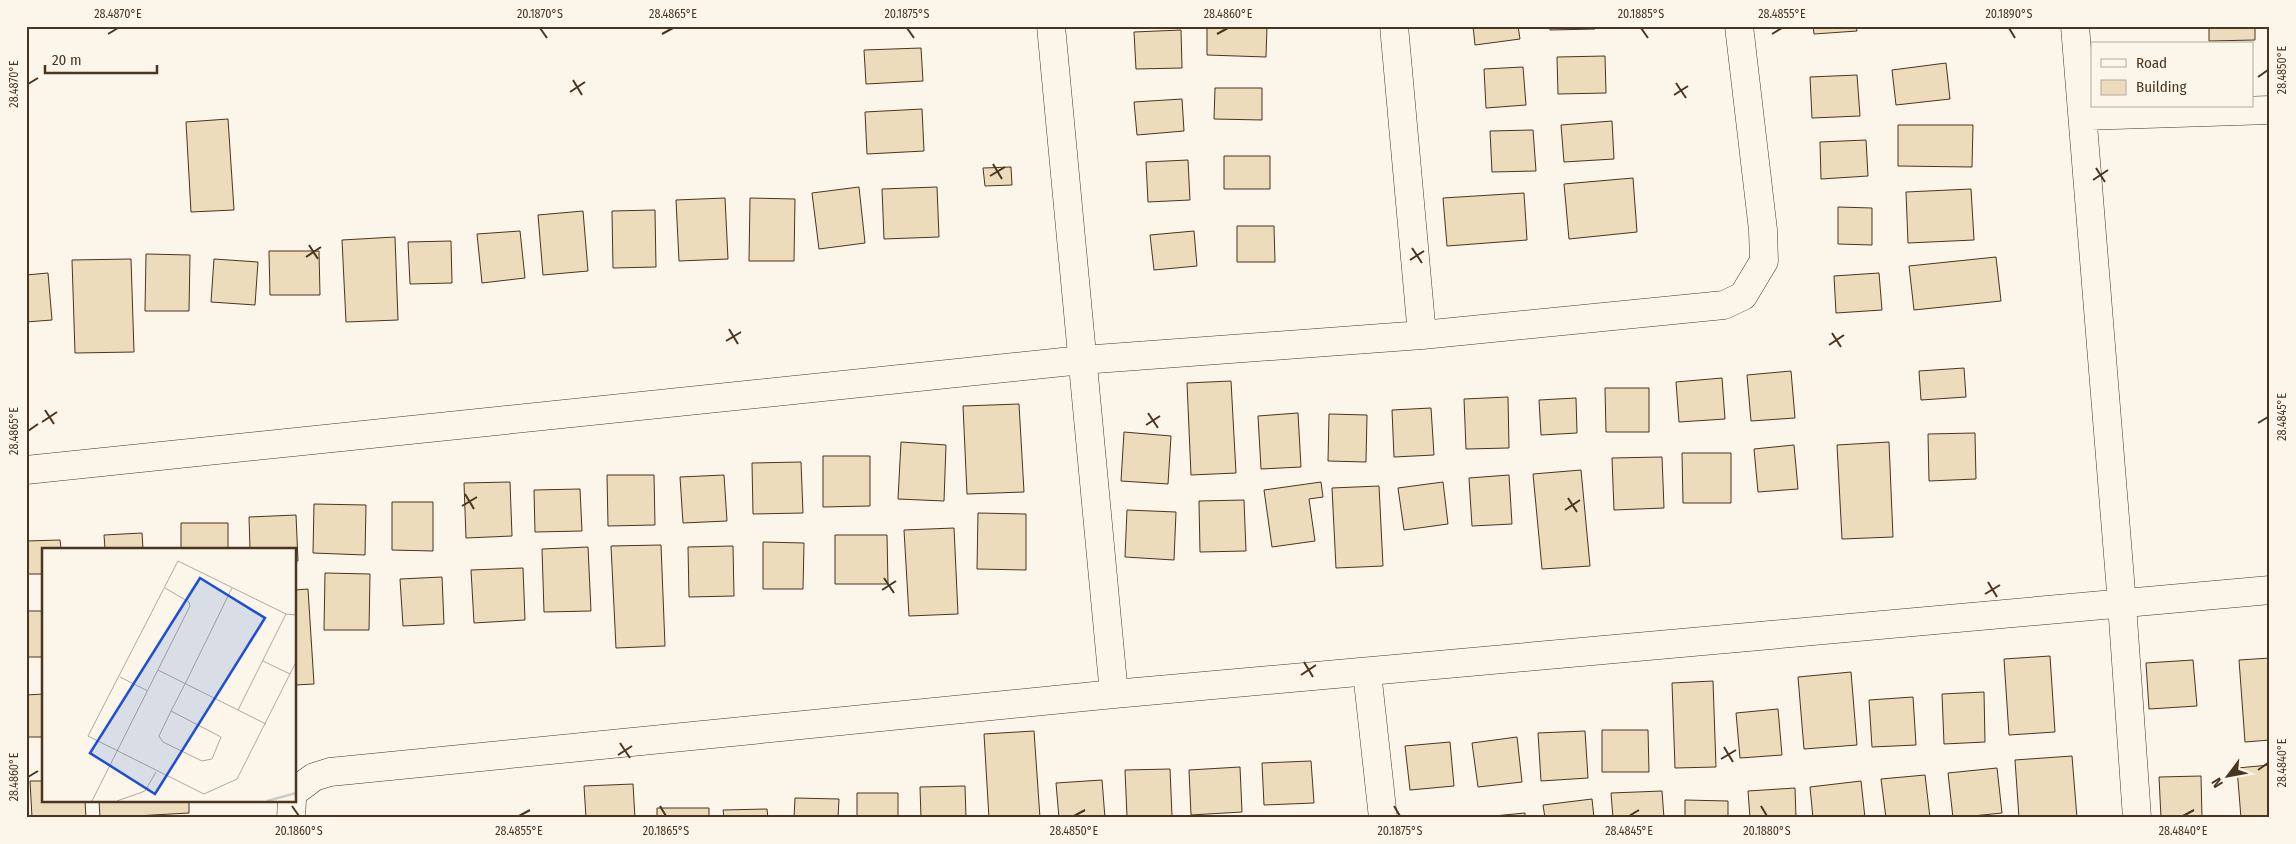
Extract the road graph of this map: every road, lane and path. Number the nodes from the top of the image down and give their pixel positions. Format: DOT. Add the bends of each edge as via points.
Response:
graph roads {
  1 [pos="1051,26"];
  2 [pos="1394,26"];
  3 [pos="1740,26"];
  4 [pos="2075,26"];
  5 [pos="2270,110"];
  6 [pos="2084,116"];
  7 [pos="1422,335"];
  8 [pos="1082,360"];
  9 [pos="26,470"];
  10 [pos="2270,590"];
  11 [pos="2122,604"];
  12 [pos="1367,672"];
  13 [pos="1114,694"];
  14 [pos="296,790"];
  15 [pos="292,802"];
  16 [pos="291,818"];
  17 [pos="1383,818"];
  18 [pos="2137,818"];
  1 -- 8 [label="street"];
  2 -- 7 [label="street"];
  3 -- 7 [label="street" via="1764,230 1764,261 1743,296 1724,305"];
  4 -- 6 [label="street"];
  5 -- 6 [label="street"];
  6 -- 11 [label="street"];
  7 -- 8 [label="street"];
  8 -- 9 [label="street"];
  8 -- 13 [label="street"];
  10 -- 11 [label="street"];
  11 -- 12 [label="street"];
  11 -- 18 [label="street"];
  12 -- 13 [label="street"];
  12 -- 17 [label="street"];
  13 -- 14 [label="street" via="330,772 314,777"];
  15 -- 16 [label="street"];
}
